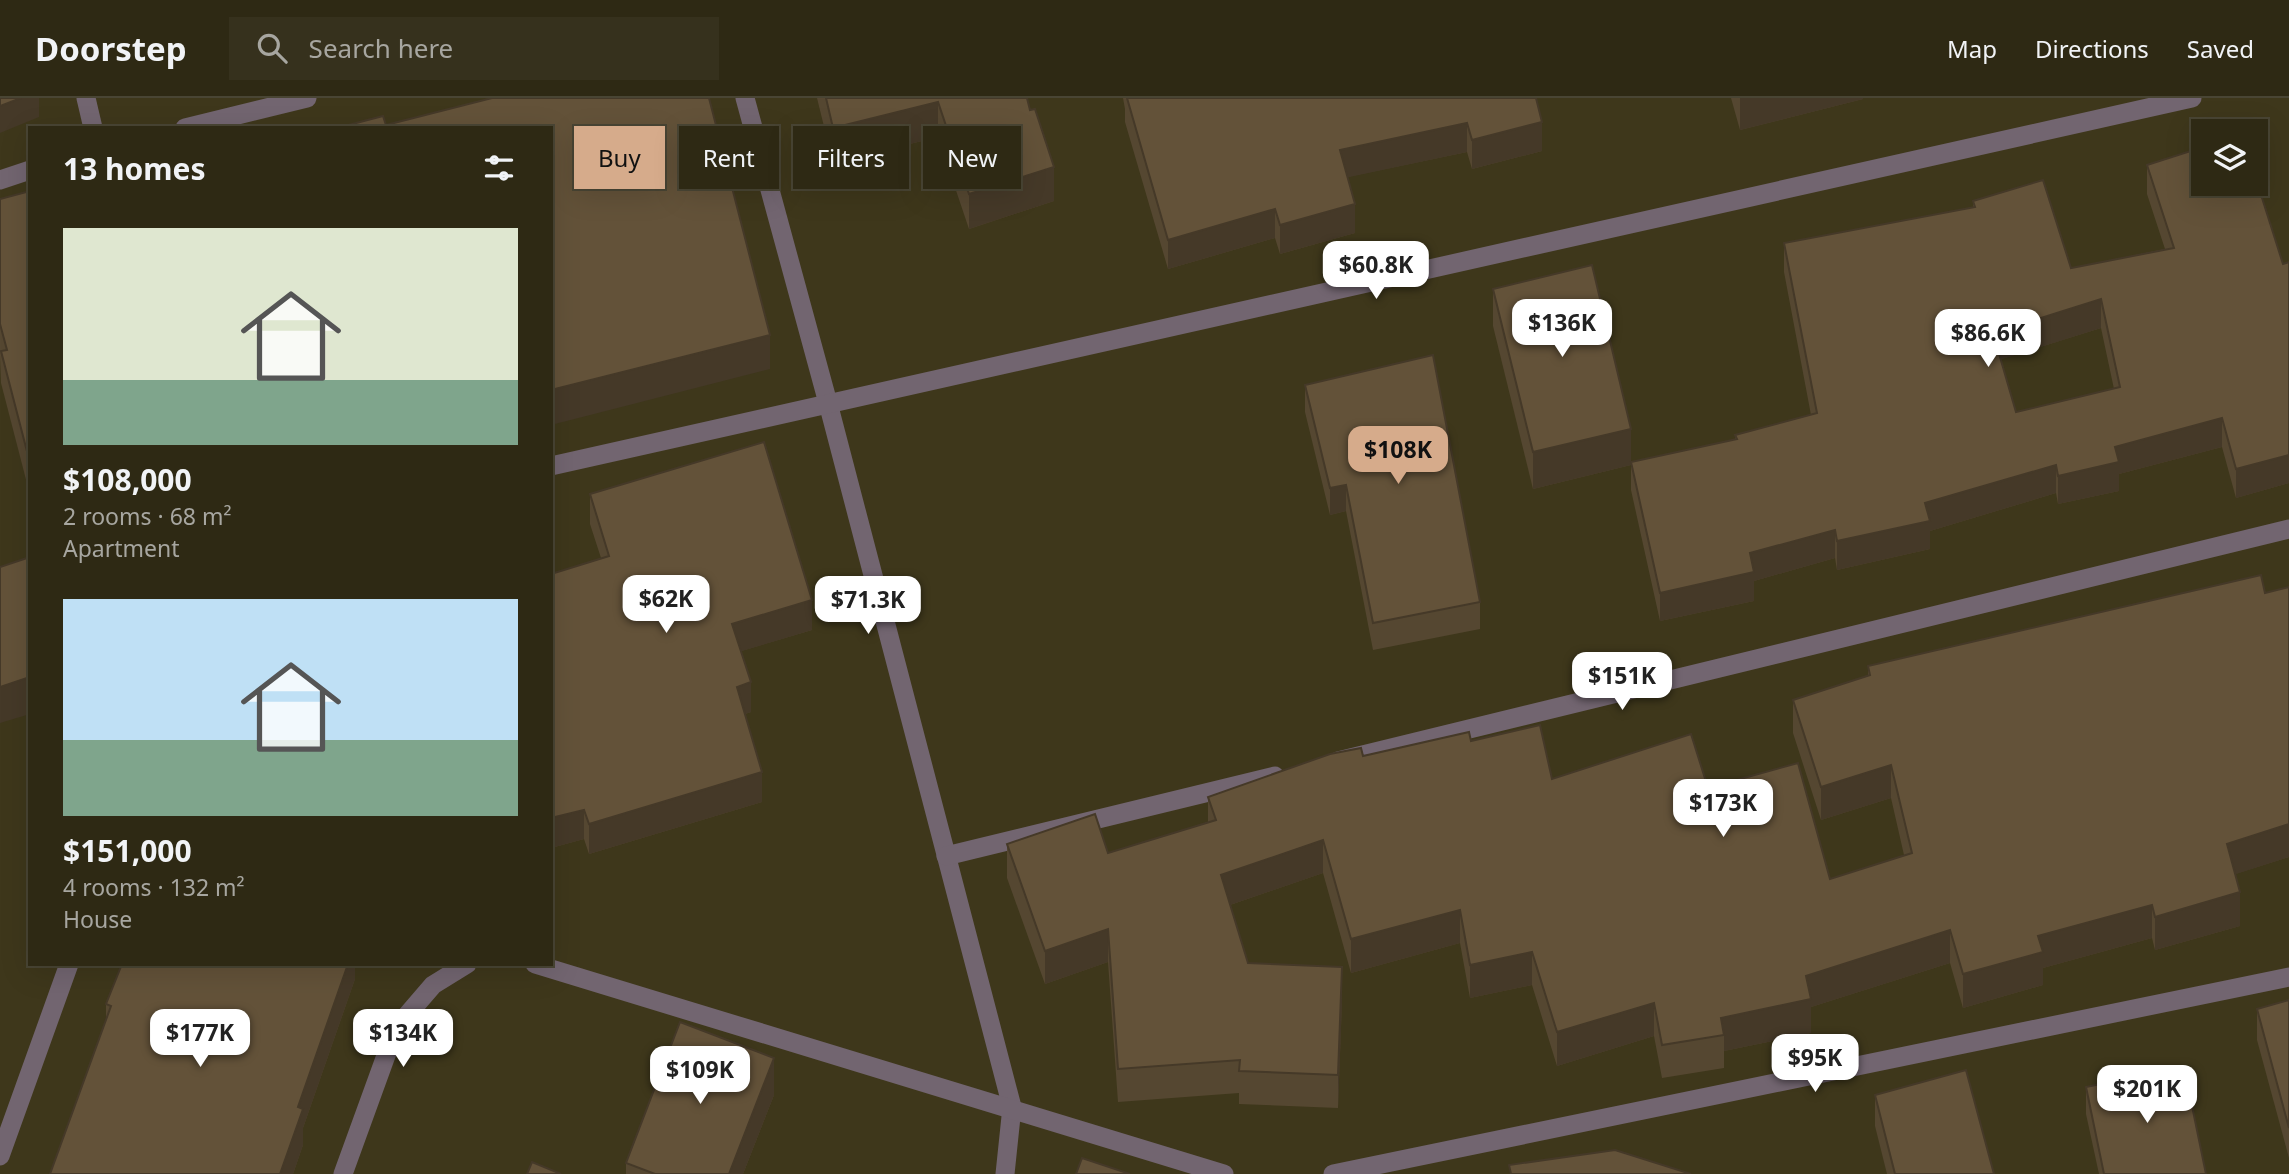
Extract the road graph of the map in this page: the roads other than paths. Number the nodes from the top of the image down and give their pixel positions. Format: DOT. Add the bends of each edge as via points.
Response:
graph roads {
  1 [pos="86,98"];
  2 [pos="307,98"];
  3 [pos="745,98"];
  4 [pos="2192,98"];
  5 [pos="93,126"];
  6 [pos="193,126"];
  7 [pos="28,171"];
  8 [pos="0,180"];
  9 [pos="828,403"];
  10 [pos="553,466"];
  11 [pos="2289,529"];
  12 [pos="946,856"];
  13 [pos="68,966"];
  14 [pos="464,966"];
  15 [pos="542,966"];
  16 [pos="2289,977"];
  17 [pos="1013,1107"];
  18 [pos="0,1156"];
  19 [pos="343,1174"];
  20 [pos="1005,1174"];
  21 [pos="1224,1174"];
  22 [pos="1333,1174"];
  1 -- 5 [label="street"];
  2 -- 6 [label="street"];
  3 -- 9 [label="street"];
  4 -- 9 [label="street"];
  7 -- 8 [label="street"];
  9 -- 10 [label="street"];
  9 -- 12 [label="street"];
  11 -- 12 [label="street"];
  12 -- 17 [label="street"];
  13 -- 18 [label="street"];
  14 -- 19 [label="street" via="433,985 396,1028"];
  15 -- 17 [label="street"];
  16 -- 22 [label="street"];
  17 -- 20 [label="street"];
  17 -- 21 [label="street"];
}
